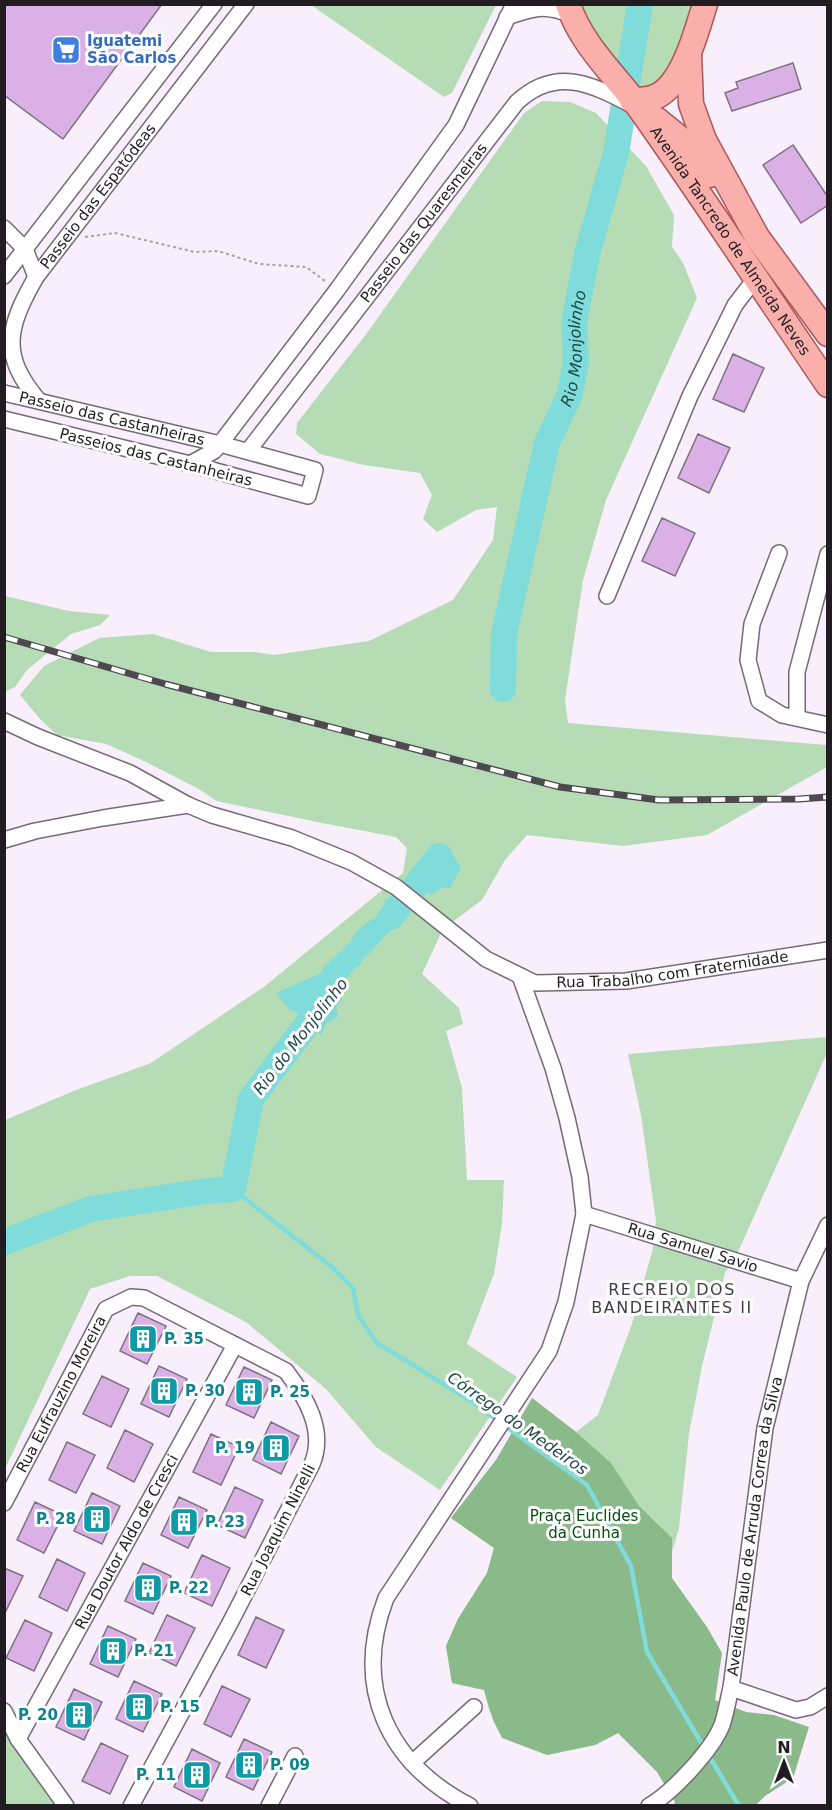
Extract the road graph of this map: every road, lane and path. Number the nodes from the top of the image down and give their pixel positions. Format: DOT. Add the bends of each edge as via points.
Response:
graph roads {
  1 [pos="214,4"];
  2 [pos="246,4"];
  3 [pos="705,4"];
  4 [pos="569,10"];
  5 [pos="510,11"];
  6 [pos="689,54"];
  7 [pos="635,105"];
  8 [pos="4,228"];
  9 [pos="74,228"];
  10 [pos="757,237"];
  11 [pos="25,249"];
  12 [pos="6,272"];
  13 [pos="36,278"];
  14 [pos="755,279"];
  15 [pos="337,290"];
  16 [pos="28,292"];
  17 [pos="828,334"];
  18 [pos="828,385"];
  19 [pos="4,393"];
  20 [pos="39,401"];
  21 [pos="4,419"];
  22 [pos="220,444"];
  23 [pos="248,451"];
  24 [pos="190,464"];
  25 [pos="779,553"];
  26 [pos="828,554"];
  27 [pos="607,596"];
  28 [pos="797,718"];
  29 [pos="4,721"];
  30 [pos="828,725"];
  31 [pos="188,805"];
  32 [pos="4,840"];
  33 [pos="828,950"];
  34 [pos="520,975"];
  35 [pos="584,1214"];
  36 [pos="828,1225"];
  37 [pos="801,1281"];
  38 [pos="131,1297"];
  39 [pos="235,1346"];
  40 [pos="4,1503"];
  41 [pos="731,1688"];
  42 [pos="828,1696"];
  43 [pos="474,1707"];
  44 [pos="4,1711"];
  45 [pos="18,1739"];
  46 [pos="295,1756"];
  47 [pos="412,1763"];
  48 [pos="66,1806"];
  49 [pos="131,1806"];
  50 [pos="269,1806"];
  51 [pos="470,1806"];
  52 [pos="649,1806"];
  1 -- 11 [label="street, Passeio das Espatódeas"];
  2 -- 9 [label="street, Passeio das Espatódeas"];
  3 -- 6 [label="main road"];
  4 -- 5 [label="street" via="545,7"];
  4 -- 7 [label="main road" via="602,64"];
  5 -- 15 [label="street, Passeio das Quaresmeiras" via="456,125"];
  6 -- 7 [label="main road" via="671,85 659,96"];
  6 -- 10 [label="main road, Avenida Tancredo de Almeida Neves" via="691,104 705,140"];
  7 -- 10 [label="main road" via="682,140"];
  7 -- 14 [label="main road, Avenida Tancredo de Almeida Neves"];
  7 -- 23 [label="street, Passeio das Quaresmeiras" via="578,82 550,83 530,90"];
  8 -- 11 [label="street"];
  9 -- 13 [label="street, Passeio das Espatódeas"];
  9 -- 15 [label="path" via="86,238 115,233 195,252 218,251 259,264 306,267"];
  10 -- 17 [label="main road, Avenida Tancredo de Almeida Neves"];
  11 -- 12 [label="street, Passeio das Espatódeas"];
  11 -- 13 [label="street"];
  12 -- 16 [label="street"];
  13 -- 16 [label="street, Passeio das Espatódeas"];
  14 -- 18 [label="main road, Avenida Tancredo de Almeida Neves"];
  14 -- 27 [label="street" via="735,305 690,396"];
  15 -- 22 [label="street, Passeio das Quaresmeiras"];
  16 -- 20 [label="street, Passeio das Espatódeas" via="12,320 8,352 20,382"];
  19 -- 20 [label="street, Passeio das Castanheiras"];
  20 -- 22 [label="street, Passeio das Castanheiras"];
  21 -- 24 [label="street, Passeios das Castanheiras"];
  22 -- 23 [label="street"];
  22 -- 24 [label="street, Passeio das Quaresmeiras"];
  23 -- 24 [label="street, Passeios das Castanheiras" via="315,470 308,496"];
  25 -- 28 [label="street" via="752,624 748,660 759,701 782,715"];
  26 -- 28 [label="street" via="797,672"];
  28 -- 30 [label="street"];
  29 -- 31 [label="street, Rua Trabalho com Fraternidade" via="130,773"];
  31 -- 32 [label="street" via="92,820"];
  31 -- 34 [label="street, Rua Trabalho com Fraternidade" via="292,838 351,862 396,887 486,959"];
  33 -- 34 [label="street, Rua Trabalho com Fraternidade" via="626,981 535,983"];
  34 -- 35 [label="street" via="567,1118"];
  35 -- 37 [label="street, Rua Samuel Savio"];
  35 -- 47 [label="street" via="566,1302 549,1351 403,1571 379,1618 373,1680 386,1723"];
  36 -- 37 [label="street, Avenida Paulo de Arruda Correa da Silva"];
  37 -- 41 [label="street, Avenida Paulo de Arruda Correa da Silva" via="765,1428"];
  38 -- 39 [label="street, Rua Joaquim Ninelli" via="144,1298"];
  38 -- 40 [label="street, Rua Eufrauzino Moreira" via="106,1309"];
  39 -- 45 [label="street, Rua Doutor Aldo de Cresci"];
  39 -- 49 [label="street, Rua Joaquim Ninelli" via="286,1371 312,1414 316,1454"];
  41 -- 42 [label="street" via="796,1710"];
  41 -- 52 [label="street, Avenida Paulo de Arruda Correa da Silva" via="722,1726 689,1771"];
  43 -- 47 [label="street"];
  44 -- 45 [label="street"];
  45 -- 48 [label="street"];
  46 -- 50 [label="street"];
  47 -- 51 [label="street" via="443,1791"];
}
